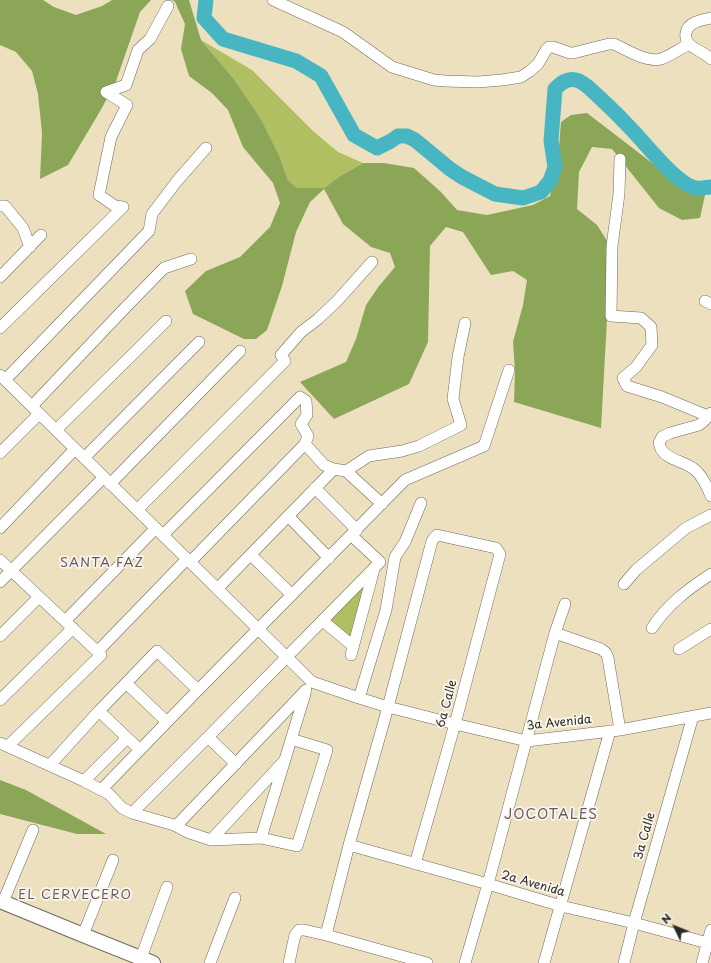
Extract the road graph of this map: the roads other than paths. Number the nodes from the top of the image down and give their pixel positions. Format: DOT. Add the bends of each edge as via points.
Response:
graph roads {
  1 [pos="273,0"];
  2 [pos="168,6"];
  3 [pos="711,18"];
  4 [pos="689,44"];
  5 [pos="711,59"];
  6 [pos="206,148"];
  7 [pos="620,160"];
  8 [pos="0,206"];
  9 [pos="41,235"];
  10 [pos="30,247"];
  11 [pos="191,259"];
  12 [pos="372,262"];
  13 [pos="0,277"];
  14 [pos="166,321"];
  15 [pos="465,324"];
  16 [pos="0,328"];
  17 [pos="199,342"];
  18 [pos="240,351"];
  19 [pos="508,370"];
  20 [pos="3,378"];
  21 [pos="36,410"];
  22 [pos="710,414"];
  23 [pos="56,430"];
  24 [pos="305,444"];
  25 [pos="75,449"];
  26 [pos="0,453"];
  27 [pos="84,458"];
  28 [pos="334,469"];
  29 [pos="346,471"];
  30 [pos="107,480"];
  31 [pos="315,488"];
  32 [pos="711,496"];
  33 [pos="421,502"];
  34 [pos="382,504"];
  35 [pos="137,510"];
  36 [pos="711,515"];
  37 [pos="288,516"];
  38 [pos="0,528"];
  39 [pos="159,532"];
  40 [pos="354,532"];
  41 [pos="251,554"];
  42 [pos="329,558"];
  43 [pos="0,560"];
  44 [pos="189,561"];
  45 [pos="374,568"];
  46 [pos="12,571"];
  47 [pos="711,574"];
  48 [pos="0,582"];
  49 [pos="624,584"];
  50 [pos="217,589"];
  51 [pos="292,595"];
  52 [pos="39,597"];
  53 [pos="565,604"];
  54 [pos="323,621"];
  55 [pos="69,624"];
  56 [pos="652,628"];
  57 [pos="258,629"];
  58 [pos="711,630"];
  59 [pos="555,633"];
  60 [pos="0,636"];
  61 [pos="679,649"];
  62 [pos="98,651"];
  63 [pos="287,658"];
  64 [pos="307,677"];
  65 [pos="126,683"];
  66 [pos="198,690"];
  67 [pos="306,690"];
  68 [pos="359,698"];
  69 [pos="0,700"];
  70 [pos="388,707"];
  71 [pos="99,711"];
  72 [pos="711,713"];
  73 [pos="693,716"];
  74 [pos="167,722"];
  75 [pos="455,724"];
  76 [pos="615,730"];
  77 [pos="208,737"];
  78 [pos="127,738"];
  79 [pos="292,739"];
  80 [pos="527,741"];
  81 [pos="4,744"];
  82 [pos="140,750"];
  83 [pos="286,758"];
  84 [pos="236,764"];
  85 [pos="50,765"];
  86 [pos="84,781"];
  87 [pos="102,790"];
  88 [pos="132,813"];
  89 [pos="176,826"];
  90 [pos="33,830"];
  91 [pos="261,838"];
  92 [pos="211,840"];
  93 [pos="349,845"];
  94 [pos="113,860"];
  95 [pos="415,864"];
  96 [pos="488,884"];
  97 [pos="167,887"];
  98 [pos="235,898"];
  99 [pos="2,901"];
  100 [pos="561,906"];
  101 [pos="634,923"];
  102 [pos="711,930"];
  103 [pos="83,935"];
  104 [pos="326,935"];
  105 [pos="709,944"];
  106 [pos="147,961"];
  107 [pos="210,963"];
  108 [pos="289,963"];
  109 [pos="427,963"];
  110 [pos="465,963"];
  111 [pos="544,963"];
  112 [pos="624,963"];
  113 [pos="702,963"];
  1 -- 4 [label="street" via="342,32 392,67 445,82 478,82 520,77 538,64 549,47 573,53 614,44 651,60 661,59"];
  2 -- 16 [label="street" via="150,39 138,50 126,85 106,92 127,105 111,137 99,195 115,206 123,207"];
  3 -- 4 [label="street" via="690,25 685,36"];
  4 -- 5 [label="street"];
  6 -- 20 [label="street" via="152,214 149,231"];
  7 -- 22 [label="street" via="619,194 612,246 610,316 641,318 651,327 652,345 636,367 623,378 627,386"];
  8 -- 10 [label="street" via="5,206 23,228"];
  9 -- 10 [label="street"];
  10 -- 13 [label="street"];
  11 -- 21 [label="street" via="164,268 124,309"];
  12 -- 35 [label="street" via="318,320 301,332 281,355 285,361"];
  14 -- 23 [label="street"];
  15 -- 29 [label="street" via="452,399 461,425 419,446 369,456"];
  17 -- 27 [label="street"];
  18 -- 30 [label="street"];
  19 -- 34 [label="street" via="484,446 405,480"];
  20 -- 21 [label="street, 3a Avenida"];
  21 -- 23 [label="street, 3a Avenida"];
  21 -- 26 [label="street"];
  22 -- 32 [label="street" via="699,425 670,433 662,437 659,443 668,456 694,469"];
  23 -- 25 [label="street, 3a Avenida"];
  24 -- 28 [label="street" via="324,465"];
  24 -- 39 [label="street" via="308,436 301,424 307,415 306,402 300,397"];
  24 -- 44 [label="street"];
  25 -- 27 [label="street, 3a Avenida"];
  25 -- 38 [label="street"];
  27 -- 30 [label="street, 3a Avenida"];
  28 -- 29 [label="street"];
  28 -- 31 [label="street"];
  29 -- 34 [label="street"];
  30 -- 35 [label="street, 3a Avenida"];
  30 -- 46 [label="street"];
  31 -- 37 [label="street"];
  31 -- 40 [label="street"];
  33 -- 68 [label="street" via="405,542 395,557 386,610"];
  34 -- 40 [label="street"];
  35 -- 39 [label="street, 3a Avenida"];
  36 -- 49 [label="street" via="686,528 636,570"];
  37 -- 41 [label="street"];
  37 -- 42 [label="street"];
  39 -- 44 [label="street, 3a Avenida"];
  39 -- 55 [label="street"];
  40 -- 42 [label="street"];
  40 -- 45 [label="street" via="380,562"];
  41 -- 50 [label="street"];
  41 -- 51 [label="street"];
  42 -- 51 [label="street"];
  43 -- 46 [label="street"];
  44 -- 50 [label="street, 3a Avenida"];
  44 -- 62 [label="street"];
  45 -- 54 [label="street"];
  45 -- 54 [label="street" via="352,651"];
  46 -- 48 [label="street"];
  46 -- 52 [label="street"];
  47 -- 56 [label="street" via="667,608"];
  50 -- 57 [label="street, 3a Avenida"];
  51 -- 57 [label="street"];
  52 -- 55 [label="street"];
  52 -- 60 [label="street"];
  53 -- 59 [label="street"];
  54 -- 63 [label="street"];
  55 -- 62 [label="street"];
  55 -- 69 [label="street"];
  57 -- 63 [label="street, 3a Avenida"];
  57 -- 66 [label="street"];
  58 -- 61 [label="street"];
  59 -- 76 [label="street" via="606,653"];
  59 -- 80 [label="street"];
  62 -- 81 [label="street" via="101,655"];
  63 -- 64 [label="street, 3a Avenida"];
  63 -- 77 [label="street"];
  64 -- 67 [label="street"];
  64 -- 68 [label="street, 3a Avenida" via="312,682"];
  65 -- 66 [label="street" via="157,651"];
  65 -- 71 [label="street"];
  65 -- 74 [label="street"];
  66 -- 74 [label="street"];
  67 -- 79 [label="street"];
  67 -- 84 [label="street"];
  68 -- 70 [label="street, 3a Avenida"];
  70 -- 75 [label="street, 3a Avenida"];
  70 -- 75 [label="street, 6a Calle" via="434,538 437,535 496,548 500,554"];
  70 -- 93 [label="street"];
  71 -- 78 [label="street"];
  71 -- 85 [label="street"];
  72 -- 73 [label="street, 3a Avenida"];
  73 -- 76 [label="street, 3a Avenida"];
  73 -- 101 [label="street, 3a Calle"];
  74 -- 82 [label="street"];
  75 -- 80 [label="street, 3a Avenida"];
  75 -- 95 [label="street, 6a Calle"];
  76 -- 80 [label="street, 3a Avenida"];
  76 -- 100 [label="street"];
  77 -- 84 [label="street"];
  77 -- 88 [label="street"];
  78 -- 82 [label="street"];
  78 -- 86 [label="street"];
  79 -- 83 [label="street"];
  79 -- 91 [label="street" via="327,750 297,846"];
  80 -- 96 [label="street"];
  81 -- 85 [label="street"];
  82 -- 87 [label="street"];
  83 -- 91 [label="street"];
  83 -- 92 [label="street"];
  84 -- 89 [label="street"];
  85 -- 86 [label="street"];
  86 -- 87 [label="street"];
  87 -- 88 [label="street" via="122,808"];
  88 -- 89 [label="street"];
  89 -- 92 [label="street"];
  90 -- 99 [label="street"];
  91 -- 92 [label="street"];
  93 -- 95 [label="street, 2a Avenida"];
  93 -- 104 [label="street"];
  94 -- 103 [label="street"];
  95 -- 96 [label="street, 2a Avenida"];
  96 -- 100 [label="street, 2a Avenida"];
  96 -- 110 [label="street"];
  97 -- 106 [label="street"];
  98 -- 107 [label="street"];
  99 -- 103 [label="main road"];
  100 -- 101 [label="street, 2a Avenida"];
  100 -- 111 [label="street"];
  101 -- 105 [label="street, 2a Avenida"];
  101 -- 112 [label="street, 3a Calle"];
  102 -- 105 [label="street"];
  103 -- 106 [label="main road"];
  104 -- 108 [label="street" via="299,930 295,934"];
  104 -- 109 [label="street"];
  105 -- 113 [label="street"];
}
